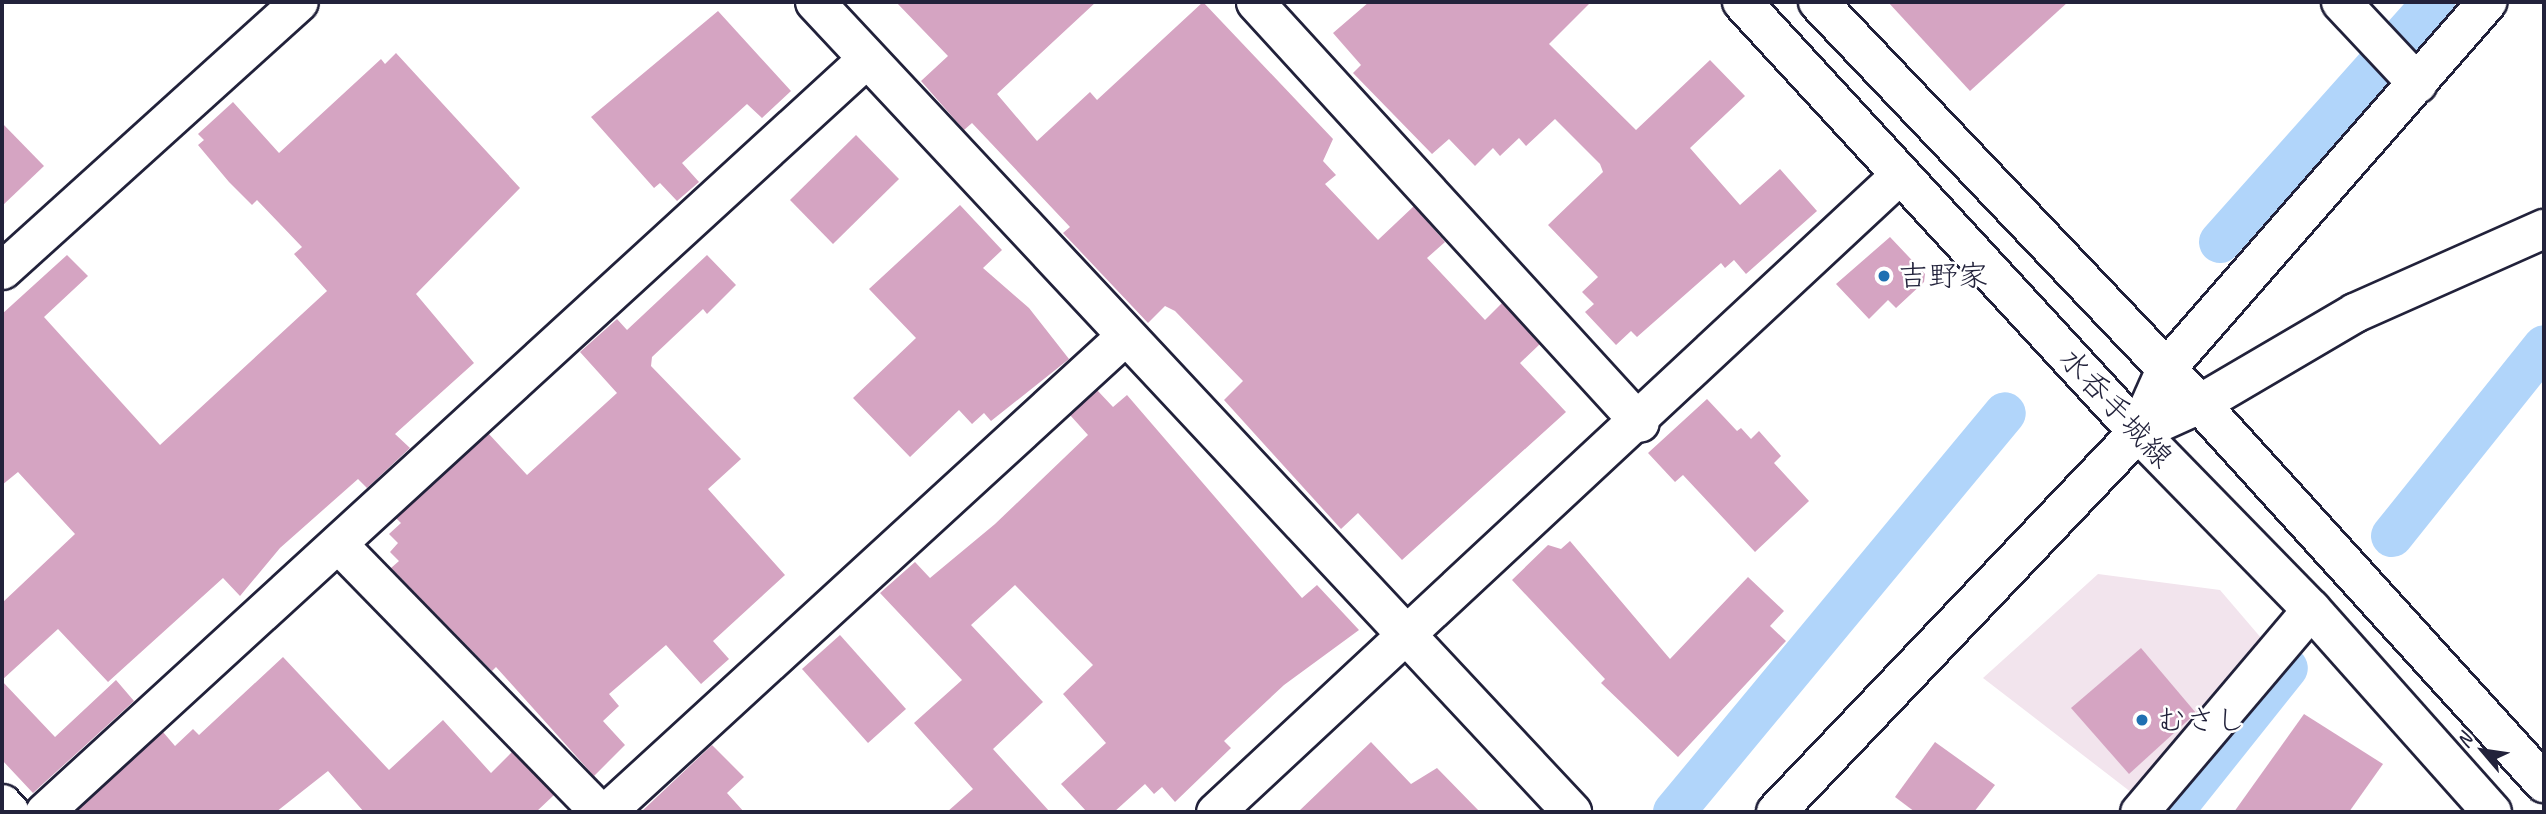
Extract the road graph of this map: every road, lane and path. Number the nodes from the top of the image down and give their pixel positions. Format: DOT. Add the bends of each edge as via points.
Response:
graph roads {
  1 [pos="299,2"];
  2 [pos="815,2"];
  3 [pos="1255,2"];
  4 [pos="1742,2"];
  5 [pos="1818,2"];
  6 [pos="2342,2"];
  7 [pos="2487,2"];
  8 [pos="867,58"];
  9 [pos="2418,85"];
  10 [pos="1898,176"];
  11 [pos="2544,229"];
  12 [pos="2,270"];
  13 [pos="1125,336"];
  14 [pos="2166,369"];
  15 [pos="2200,404"];
  16 [pos="1640,423"];
  17 [pos="2137,432"];
  18 [pos="340,546"];
  19 [pos="2311,609"];
  20 [pos="1406,635"];
  21 [pos="2544,783"];
  22 [pos="2,803"];
  23 [pos="10,812"];
  24 [pos="44,812"];
  25 [pos="600,812"];
  26 [pos="606,812"];
  27 [pos="1215,812"];
  28 [pos="1572,812"];
  29 [pos="1776,812"];
  30 [pos="2139,812"];
  31 [pos="2492,812"];
  1 -- 12 [label="street"];
  2 -- 8 [label="street"];
  3 -- 16 [label="street"];
  4 -- 10 [label="street, 水呑手城線"];
  5 -- 14 [label="street, 水呑手城線"];
  6 -- 9 [label="street"];
  7 -- 9 [label="street"];
  8 -- 13 [label="street"];
  8 -- 18 [label="street"];
  9 -- 14 [label="street"];
  10 -- 16 [label="street"];
  10 -- 17 [label="street, 水呑手城線"];
  11 -- 15 [label="street" via="2355,313"];
  13 -- 20 [label="street"];
  13 -- 26 [label="street"];
  14 -- 15 [label="street, 水呑手城線"];
  14 -- 17 [label="street"];
  15 -- 17 [label="street"];
  15 -- 21 [label="street, 水呑手城線"];
  16 -- 20 [label="street"];
  17 -- 19 [label="street, 水呑手城線"];
  17 -- 29 [label="street"];
  18 -- 24 [label="street"];
  18 -- 25 [label="street"];
  19 -- 30 [label="street"];
  19 -- 31 [label="street, 水呑手城線"];
  20 -- 27 [label="street"];
  20 -- 28 [label="street"];
  22 -- 23 [label="street"];
}
